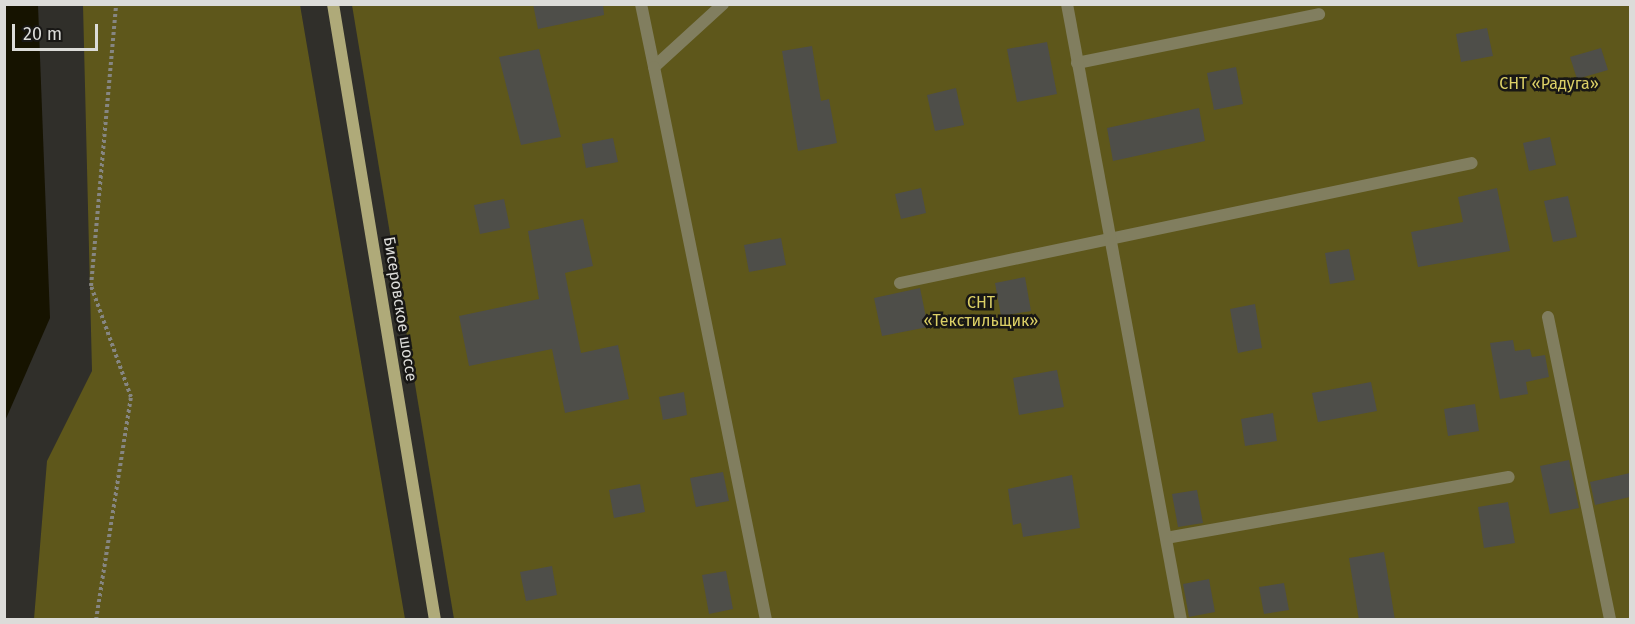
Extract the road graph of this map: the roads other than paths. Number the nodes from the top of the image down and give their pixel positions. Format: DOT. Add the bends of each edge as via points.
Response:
graph roads {
  1 [pos="333,4"];
  2 [pos="641,4"];
  3 [pos="723,4"];
  4 [pos="1067,4"];
  5 [pos="1319,14"];
  6 [pos="1077,63"];
  7 [pos="654,67"];
  8 [pos="1472,163"];
  9 [pos="1110,239"];
  10 [pos="900,283"];
  11 [pos="1548,317"];
  12 [pos="1509,477"];
  13 [pos="1166,538"];
  14 [pos="435,620"];
  15 [pos="766,620"];
  16 [pos="1181,620"];
  17 [pos="1610,620"];
  1 -- 14 [label="main road, Бисеровское шоссе"];
  2 -- 7 [label="street"];
  3 -- 7 [label="street"];
  4 -- 6 [label="street"];
  5 -- 6 [label="street"];
  6 -- 9 [label="street"];
  7 -- 15 [label="street"];
  8 -- 9 [label="street"];
  9 -- 10 [label="street"];
  9 -- 13 [label="street"];
  11 -- 17 [label="street"];
  12 -- 13 [label="street"];
  13 -- 16 [label="street"];
}
